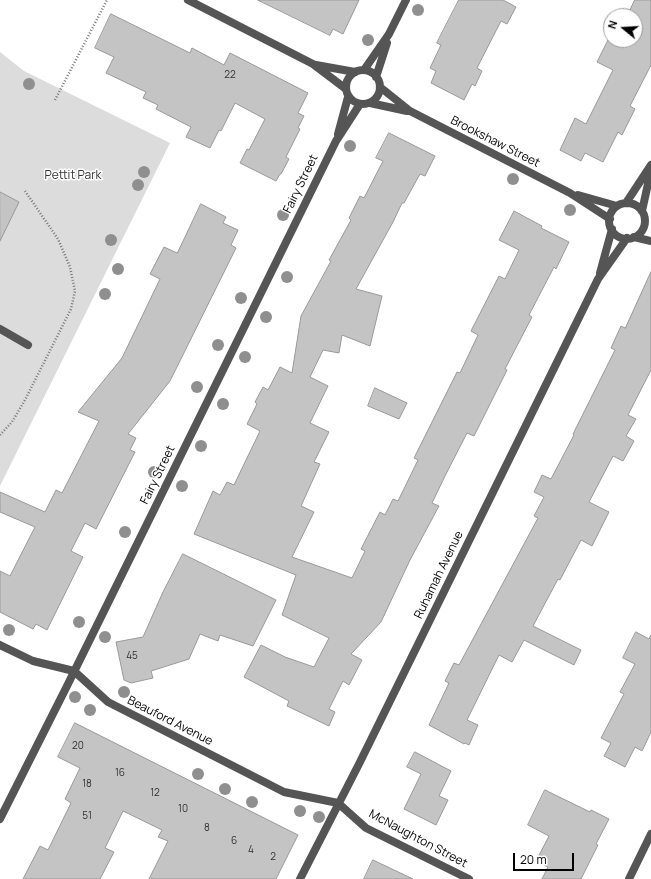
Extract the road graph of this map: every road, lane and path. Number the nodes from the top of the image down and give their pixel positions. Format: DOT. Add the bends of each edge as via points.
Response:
graph roads {
  1 [pos="107,0"];
  2 [pos="188,0"];
  3 [pos="406,0"];
  4 [pos="389,34"];
  5 [pos="313,64"];
  6 [pos="364,70"];
  7 [pos="355,72"];
  8 [pos="376,77"];
  9 [pos="380,87"];
  10 [pos="347,93"];
  11 [pos="55,100"];
  12 [pos="370,103"];
  13 [pos="360,104"];
  14 [pos="410,111"];
  15 [pos="336,141"];
  16 [pos="651,165"];
  17 [pos="651,170"];
  18 [pos="25,191"];
  19 [pos="570,193"];
  20 [pos="626,203"];
  21 [pos="617,206"];
  22 [pos="642,210"];
  23 [pos="610,219"];
  24 [pos="648,224"];
  25 [pos="612,229"];
  26 [pos="630,238"];
  27 [pos="651,241"];
  28 [pos="598,279"];
  29 [pos="0,330"];
  30 [pos="28,344"];
  31 [pos="0,436"];
  32 [pos="0,645"];
  33 [pos="74,672"];
  34 [pos="338,803"];
  35 [pos="0,819"];
  36 [pos="651,834"];
  37 [pos="629,878"];
  38 [pos="300,879"];
  39 [pos="469,879"];
  1 -- 11 [label="path"];
  2 -- 5 [label="street"];
  3 -- 4 [label="street"];
  4 -- 6 [label="street"];
  4 -- 8 [label="street"];
  5 -- 7 [label="street"];
  5 -- 10 [label="street"];
  6 -- 7 [label="street"];
  6 -- 8 [label="street"];
  7 -- 10 [label="street" via="348,79"];
  8 -- 9 [label="street"];
  9 -- 12 [label="street" via="377,96"];
  9 -- 14 [label="street, Brookshaw Street"];
  10 -- 13 [label="street" via="355,103"];
  10 -- 15 [label="street, Fairy Street"];
  12 -- 13 [label="street"];
  12 -- 14 [label="street, Brookshaw Street"];
  13 -- 15 [label="street, Fairy Street"];
  14 -- 19 [label="street, Brookshaw Street"];
  15 -- 33 [label="street, Fairy Street"];
  16 -- 20 [label="street"];
  17 -- 22 [label="street"];
  18 -- 31 [label="path" via="58,240 70,267 75,291 71,309 25,400"];
  19 -- 21 [label="street, Brookshaw Street"];
  19 -- 23 [label="street, Brookshaw Street"];
  20 -- 21 [label="street"];
  20 -- 22 [label="street"];
  21 -- 23 [label="street"];
  22 -- 24 [label="street"];
  23 -- 25 [label="street"];
  24 -- 26 [label="street"];
  25 -- 26 [label="street" via="615,234"];
  25 -- 28 [label="street, Ruhamah Avenue"];
  26 -- 27 [label="street"];
  26 -- 28 [label="street, Ruhamah Avenue"];
  28 -- 34 [label="street, Ruhamah Avenue"];
  29 -- 30 [label="street"];
  32 -- 33 [label="street, Beauford Avenue" via="33,661"];
  33 -- 34 [label="street, Beauford Avenue" via="108,702 284,792"];
  33 -- 35 [label="street, Fairy Street"];
  34 -- 38 [label="street, Ruhamah Avenue"];
  34 -- 39 [label="street, McNaughton Street" via="366,828"];
  36 -- 37 [label="street"];
}
